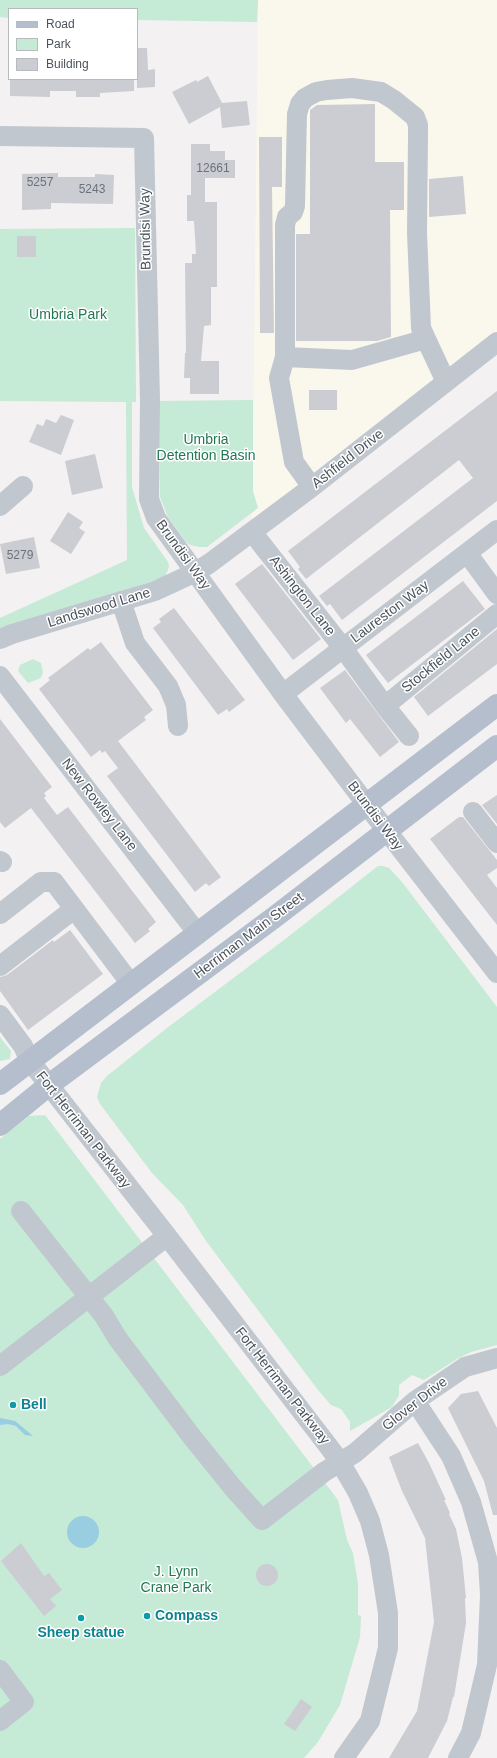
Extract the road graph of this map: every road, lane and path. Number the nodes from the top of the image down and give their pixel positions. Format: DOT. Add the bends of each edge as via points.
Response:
graph roads {
  1 [pos="0,136"];
  2 [pos="426,339"];
  3 [pos="497,342"];
  4 [pos="285,358"];
  5 [pos="446,382"];
  6 [pos="23,486"];
  7 [pos="312,487"];
  8 [pos="0,506"];
  9 [pos="497,530"];
  10 [pos="252,532"];
  11 [pos="467,553"];
  12 [pos="196,572"];
  13 [pos="497,594"];
  14 [pos="121,601"];
  15 [pos="497,614"];
  16 [pos="0,639"];
  17 [pos="343,648"];
  18 [pos="0,676"];
  19 [pos="283,694"];
  20 [pos="497,705"];
  21 [pos="385,706"];
  22 [pos="178,726"];
  23 [pos="409,736"];
  24 [pos="497,746"];
  25 [pos="366,805"];
  26 [pos="473,812"];
  27 [pos="386,831"];
  28 [pos="497,843"];
  29 [pos="74,909"];
  30 [pos="0,914"];
  31 [pos="198,934"];
  32 [pos="0,966"];
  33 [pos="497,973"];
  34 [pos="131,984"];
  35 [pos="0,1015"];
  36 [pos="30,1061"];
  37 [pos="0,1084"];
  38 [pos="49,1085"];
  39 [pos="0,1125"];
  40 [pos="21,1211"];
  41 [pos="167,1236"];
  42 [pos="88,1298"];
  43 [pos="497,1358"];
  44 [pos="0,1366"];
  45 [pos="415,1401"];
  46 [pos="340,1462"];
  47 [pos="492,1561"];
  48 [pos="0,1670"];
  49 [pos="0,1721"];
  50 [pos="344,1758"];
  51 [pos="458,1758"];
  1 -- 12 [label="street, Brundisi Way" via="144,138 150,400 149,498 156,518"];
  2 -- 4 [label="street" via="352,360"];
  2 -- 4 [label="street" via="421,328 417,233 418,125 415,117 381,92 352,88 327,90 304,98 297,114 295,206 285,225"];
  2 -- 5 [label="street"];
  3 -- 5 [label="street, Ashfield Drive"];
  4 -- 7 [label="street" via="279,378 294,462"];
  5 -- 7 [label="street, Ashfield Drive"];
  6 -- 8 [label="street"];
  7 -- 10 [label="street, Ashfield Drive"];
  9 -- 11 [label="street, Laureston Way"];
  10 -- 12 [label="street, Ashfield Drive"];
  10 -- 17 [label="street, Ashington Lane"];
  11 -- 13 [label="street"];
  11 -- 17 [label="street, Laureston Way"];
  12 -- 14 [label="street, Landswood Lane" via="154,591"];
  12 -- 19 [label="street, Brundisi Way"];
  14 -- 16 [label="street, Landswood Lane"];
  14 -- 22 [label="street" via="136,643 168,686 176,705"];
  15 -- 21 [label="street, Stockfield Lane"];
  17 -- 19 [label="street, Laureston Way"];
  17 -- 21 [label="street, Ashington Lane"];
  18 -- 31 [label="street, New Rowley Lane"];
  19 -- 25 [label="street, Brundisi Way"];
  20 -- 25 [label="main road"];
  21 -- 23 [label="street, Ashington Lane"];
  24 -- 27 [label="main road, Herriman Main Street"];
  25 -- 27 [label="street, Brundisi Way"];
  25 -- 31 [label="main road"];
  26 -- 28 [label="street"];
  27 -- 33 [label="street, Brundisi Way"];
  27 -- 38 [label="main road, Herriman Main Street"];
  29 -- 30 [label="street" via="54,882 41,882"];
  29 -- 32 [label="street"];
  29 -- 34 [label="street"];
  31 -- 34 [label="main road"];
  34 -- 36 [label="main road"];
  35 -- 36 [label="street, Fort Herriman Parkway" via="23,1046"];
  36 -- 37 [label="main road"];
  36 -- 38 [label="street, Fort Herriman Parkway"];
  38 -- 39 [label="main road, Herriman Main Street"];
  38 -- 41 [label="street, Fort Herriman Parkway"];
  40 -- 42 [label="street"];
  41 -- 42 [label="street"];
  41 -- 46 [label="street, Fort Herriman Parkway"];
  42 -- 44 [label="street"];
  42 -- 46 [label="street, Glover Drive" via="104,1316 118,1339 192,1437 262,1520"];
  43 -- 45 [label="street, Glover Drive" via="465,1367"];
  45 -- 46 [label="street, Glover Drive" via="355,1453"];
  45 -- 47 [label="street" via="451,1456"];
  46 -- 50 [label="street, Fort Herriman Parkway" via="370,1521 379,1555 388,1620 388,1648 370,1721"];
  47 -- 51 [label="street" via="487,1665 471,1733"];
  48 -- 49 [label="street" via="24,1702"];
}
